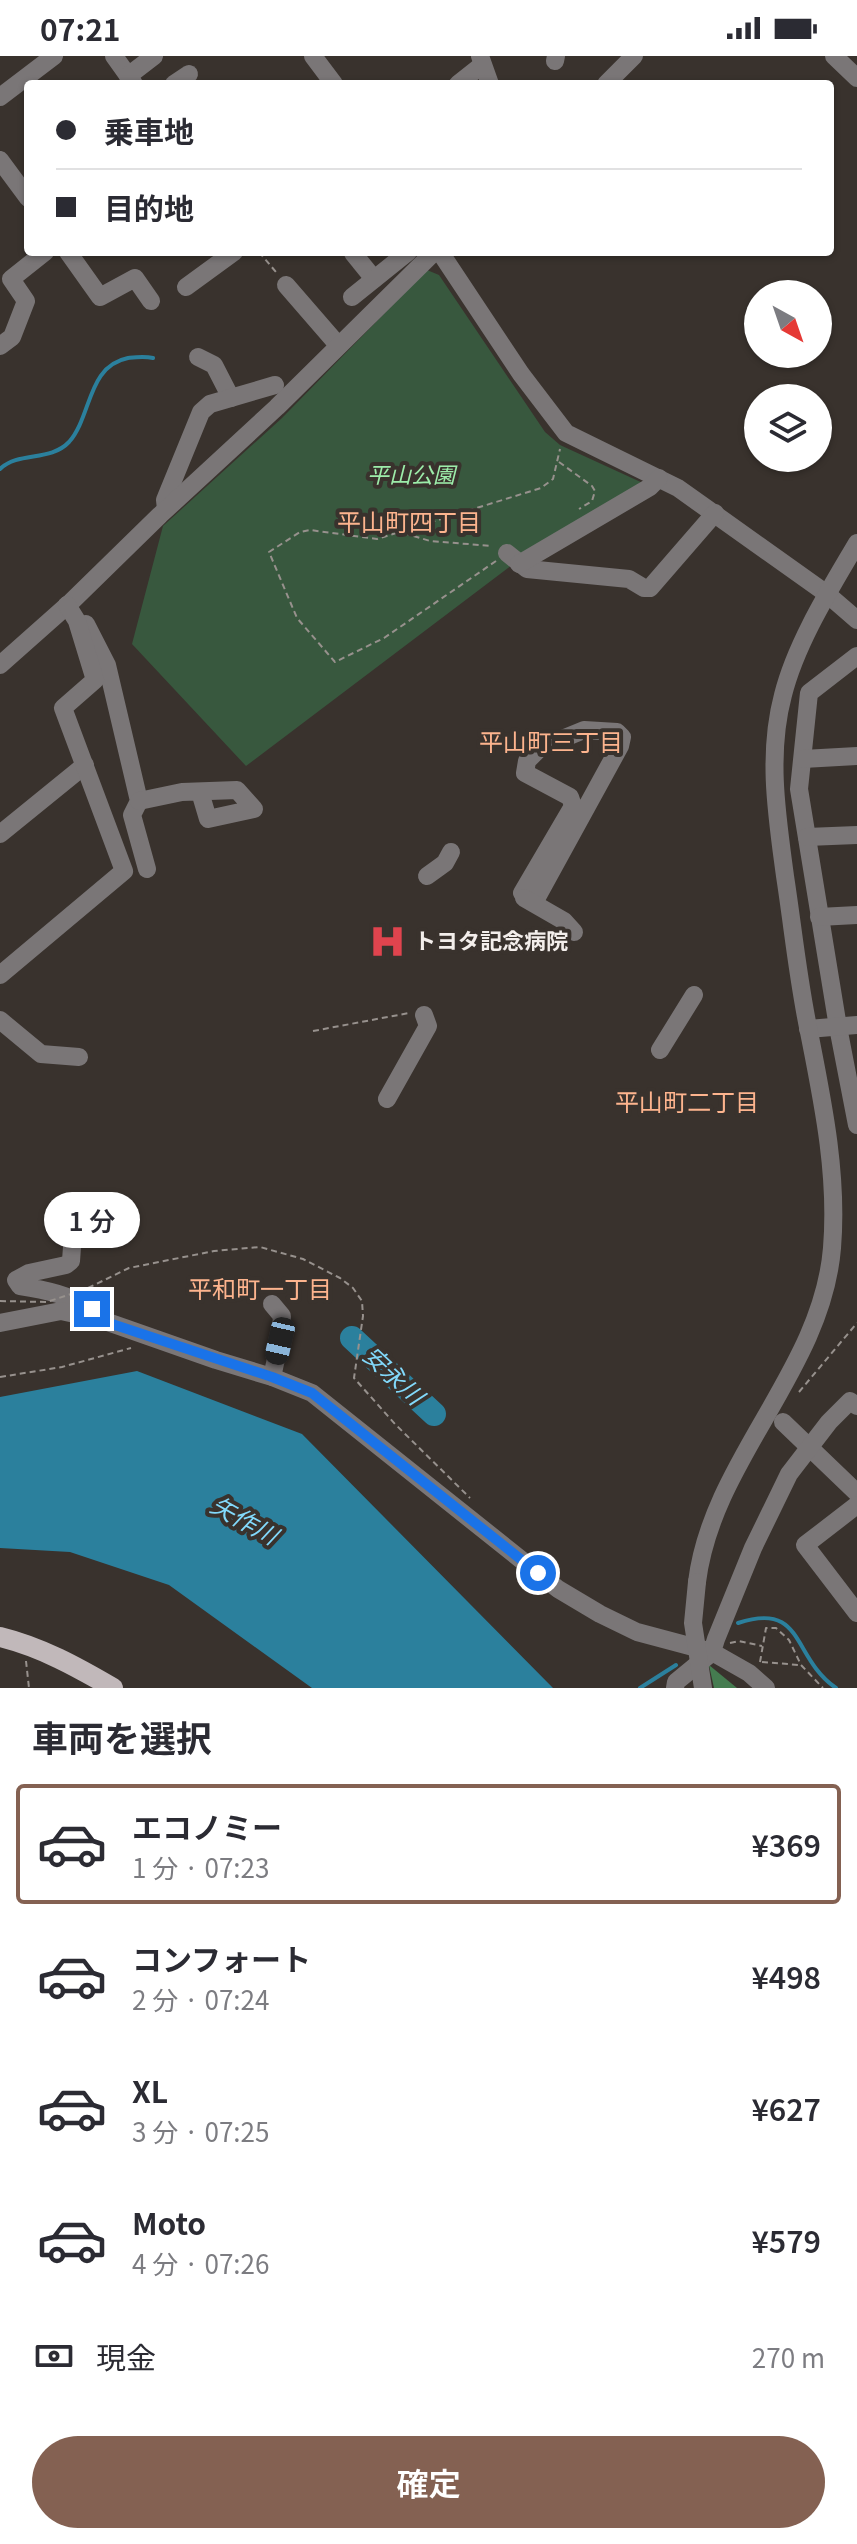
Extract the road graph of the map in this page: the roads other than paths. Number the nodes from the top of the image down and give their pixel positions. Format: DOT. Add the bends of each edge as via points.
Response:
graph roads {
  1 [pos="54,56"];
  2 [pos="114,56"];
  3 [pos="154,56"];
  4 [pos="313,56"];
  5 [pos="634,56"];
  6 [pos="834,56"];
  7 [pos="481,61"];
  8 [pos="857,78"];
  9 [pos="131,80"];
  10 [pos="331,80"];
  11 [pos="462,80"];
  12 [pos="488,80"];
  13 [pos="610,80"];
  14 [pos="0,97"];
  15 [pos="1,163"];
  16 [pos="24,193"];
  17 [pos="37,256"];
  18 [pos="71,256"];
  19 [pos="229,256"];
  20 [pos="355,256"];
  21 [pos="403,256"];
  22 [pos="430,256"];
  23 [pos="443,256"];
  24 [pos="6,271"];
  25 [pos="410,275"];
  26 [pos="374,279"];
  27 [pos="286,285"];
  28 [pos="186,287"];
  29 [pos="352,297"];
  30 [pos="151,301"];
  31 [pos="338,345"];
  32 [pos="0,346"];
  33 [pos="198,357"];
  34 [pos="275,385"];
  35 [pos="231,398"];
  36 [pos="659,478"];
  37 [pos="166,509"];
  38 [pos="715,513"];
  39 [pos="857,543"];
  40 [pos="827,594"];
  41 [pos="69,604"];
  42 [pos="857,620"];
  43 [pos="4,654"];
  44 [pos="857,656"];
  45 [pos="857,756"];
  46 [pos="803,759"];
  47 [pos="85,765"];
  48 [pos="200,792"];
  49 [pos="139,801"];
  50 [pos="0,834"];
  51 [pos="857,835"];
  52 [pos="807,837"];
  53 [pos="451,852"];
  54 [pos="147,869"];
  55 [pos="427,876"];
  56 [pos="523,895"];
  57 [pos="857,915"];
  58 [pos="819,917"];
  59 [pos="574,932"];
  60 [pos="0,975"];
  61 [pos="694,995"];
  62 [pos="419,1010"];
  63 [pos="0,1020"];
  64 [pos="857,1025"];
  65 [pos="838,1027"];
  66 [pos="808,1029"];
  67 [pos="660,1050"];
  68 [pos="79,1057"];
  69 [pos="387,1099"];
  70 [pos="857,1125"];
  71 [pos="72,1247"];
  72 [pos="272,1304"];
  73 [pos="94,1318"];
  74 [pos="0,1323"];
  75 [pos="272,1377"];
  76 [pos="857,1406"];
  77 [pos="783,1422"];
  78 [pos="809,1447"];
  79 [pos="857,1493"];
  80 [pos="857,1505"];
  81 [pos="857,1613"];
  82 [pos="0,1637"];
  83 [pos="722,1646"];
  84 [pos="113,1688"];
  85 [pos="675,1688"];
  86 [pos="703,1688"];
  87 [pos="766,1688"];
  1 -- 14 [label="street"];
  2 -- 9 [label="street"];
  3 -- 9 [label="street"];
  4 -- 10 [label="street"];
  5 -- 13 [label="street"];
  6 -- 8 [label="street"];
  7 -- 11 [label="street"];
  7 -- 12 [label="street"];
  15 -- 16 [label="street"];
  17 -- 24 [label="street"];
  18 -- 30 [label="street" via="100,297 135,278"];
  19 -- 28 [label="street"];
  20 -- 26 [label="street"];
  21 -- 25 [label="street"];
  21 -- 26 [label="street"];
  22 -- 25 [label="street"];
  23 -- 36 [label="street" via="566,433"];
  24 -- 32 [label="street" via="26,301 12,337"];
  25 -- 31 [label="street"];
  26 -- 29 [label="street"];
  27 -- 31 [label="street"];
  31 -- 37 [label="street"];
  33 -- 35 [label="street" via="214,365"];
  34 -- 35 [label="street"];
  35 -- 37 [label="street" via="201,412"];
  36 -- 38 [label="street"];
  36 -- 38 [label="street" via="513,558 527,569 629,579 650,588"];
  37 -- 41 [label="street"];
  38 -- 40 [label="street"];
  39 -- 40 [label="street"];
  40 -- 42 [label="street"];
  40 -- 66 [label="street" via="783,695 774,773"];
  41 -- 43 [label="street"];
  41 -- 47 [label="street" via="95,680 63,708"];
  41 -- 49 [label="street" via="80,611 107,665"];
  44 -- 46 [label="street" via="809,693"];
  45 -- 46 [label="street"];
  46 -- 52 [label="street" via="799,789"];
  47 -- 50 [label="street"];
  47 -- 60 [label="street" via="124,871"];
  48 -- 49 [label="street"];
  49 -- 54 [label="street" via="132,815"];
  51 -- 52 [label="street"];
  52 -- 58 [label="street"];
  53 -- 55 [label="street"];
  56 -- 56 [label="street" via="573,806 570,797 525,773 527,761 540,748 584,730 617,732 620,746"];
  56 -- 59 [label="street"];
  57 -- 58 [label="street"];
  58 -- 65 [label="street"];
  61 -- 67 [label="street"];
  62 -- 69 [label="street" via="428,1026"];
  63 -- 68 [label="street" via="41,1054"];
  64 -- 65 [label="street"];
  65 -- 66 [label="street"];
  65 -- 70 [label="street"];
  66 -- 86 [label="street, bridge" via="824,1103 834,1205 832,1251 815,1322 717,1504 703,1545 693,1623"];
  71 -- 73 [label="street" via="66,1265 16,1280 20,1286 79,1301 92,1309"];
  72 -- 75 [label="street" via="282,1316"];
  73 -- 74 [label="street" via="61,1311"];
  73 -- 75 [label="street"];
  75 -- 83 [label="street" via="312,1393 558,1589 637,1632"];
  76 -- 78 [label="street" via="850,1401"];
  77 -- 78 [label="street"];
  78 -- 79 [label="street"];
  78 -- 83 [label="street" via="767,1518 730,1603"];
  80 -- 81 [label="street" via="805,1545"];
  82 -- 84 [label="main road" via="27,1643"];
  83 -- 85 [label="street"];
  83 -- 87 [label="street"];
}
